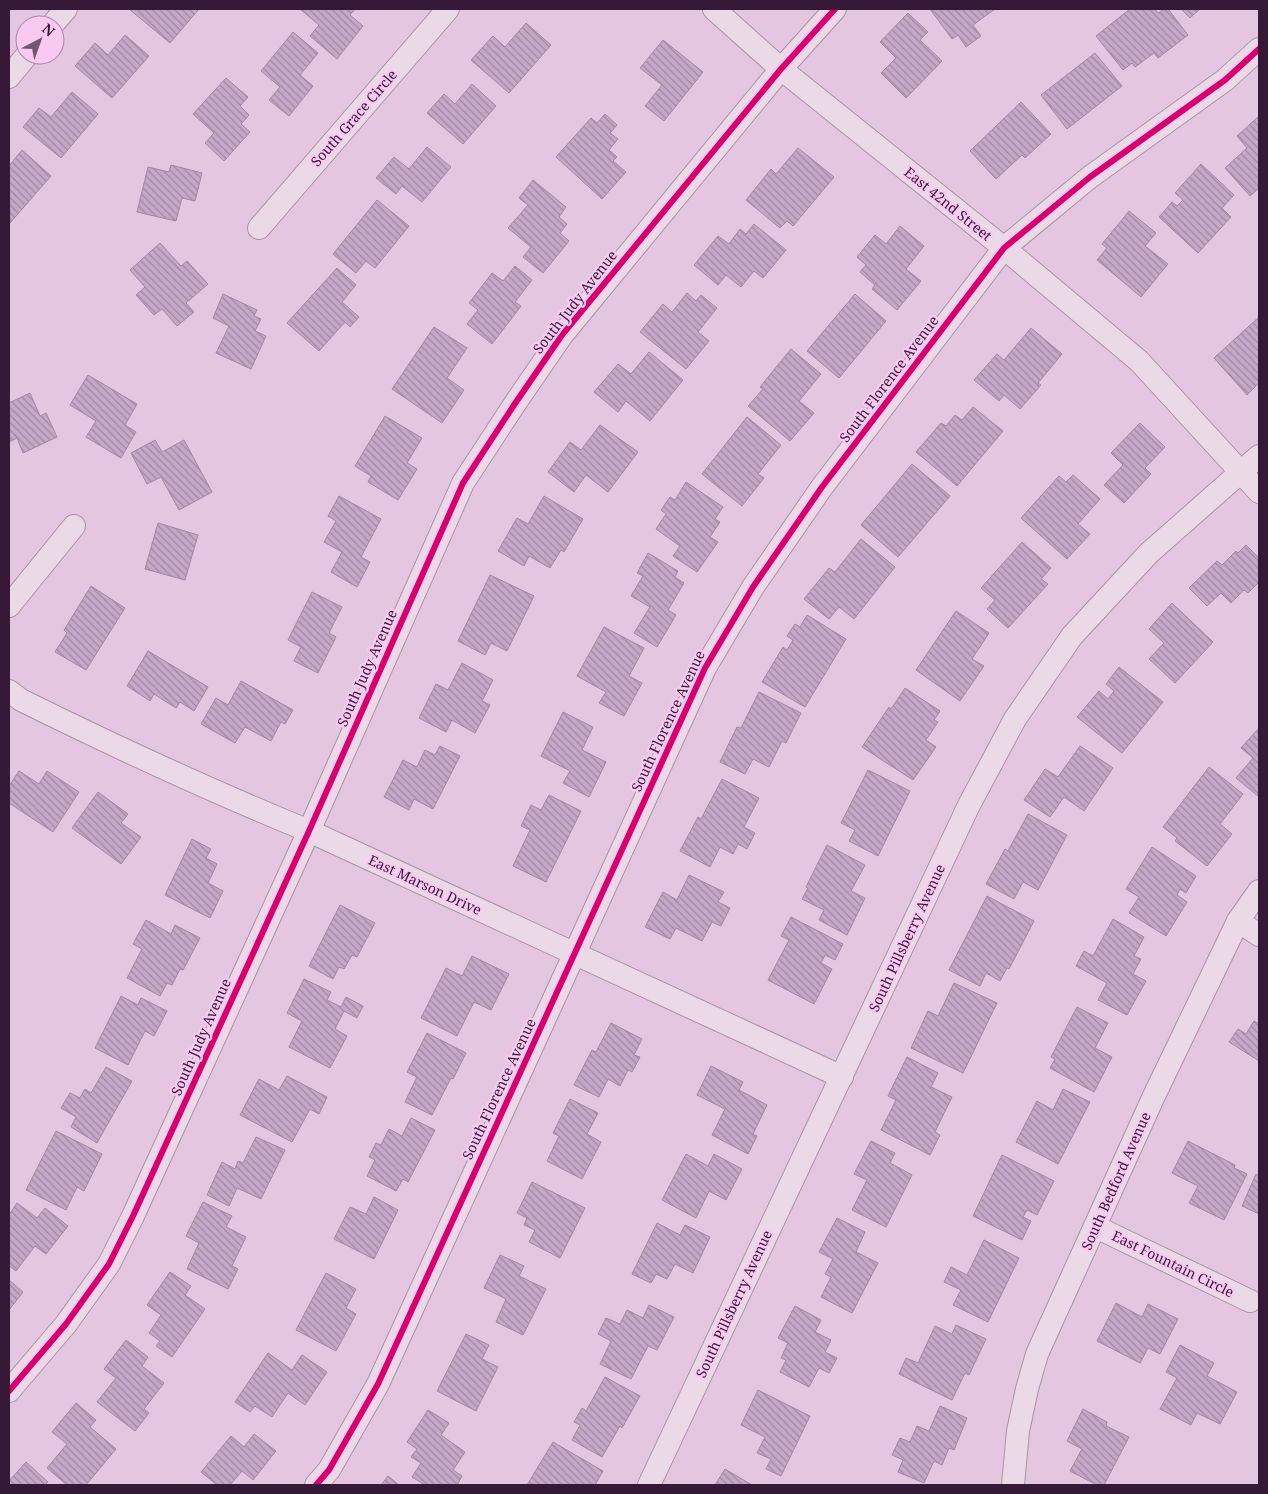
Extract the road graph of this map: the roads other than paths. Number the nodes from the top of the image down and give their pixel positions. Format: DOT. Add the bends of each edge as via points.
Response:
graph roads {
  1 [pos="448,9"];
  2 [pos="714,9"];
  3 [pos="835,9"];
  4 [pos="1259,49"];
  5 [pos="19,65"];
  6 [pos="781,69"];
  7 [pos="9,77"];
  8 [pos="259,228"];
  9 [pos="1004,248"];
  10 [pos="1259,456"];
  11 [pos="1241,472"];
  12 [pos="1259,492"];
  13 [pos="74,526"];
  14 [pos="9,606"];
  15 [pos="9,691"];
  16 [pos="309,831"];
  17 [pos="1259,891"];
  18 [pos="1238,921"];
  19 [pos="1259,935"];
  20 [pos="574,955"];
  21 [pos="842,1077"];
  22 [pos="1096,1227"];
  23 [pos="1250,1301"];
  24 [pos="9,1391"];
  25 [pos="316,1485"];
  26 [pos="649,1485"];
  27 [pos="1012,1485"];
  1 -- 8 [label="street, South Grace Circle"];
  2 -- 6 [label="street, East 42nd Street"];
  3 -- 6 [label="street, South Judy Avenue"];
  4 -- 9 [label="street, South Florence Avenue" via="1225,80 1090,177"];
  5 -- 7 [label="street"];
  6 -- 9 [label="street, East 42nd Street"];
  6 -- 16 [label="street, South Judy Avenue" via="562,335 463,483"];
  9 -- 11 [label="street, East 42nd Street" via="1139,360"];
  9 -- 20 [label="street, South Florence Avenue" via="822,487 752,587 705,668"];
  10 -- 11 [label="street, South Pillsberry Avenue"];
  11 -- 12 [label="street, East 42nd Street"];
  11 -- 21 [label="street, South Pillsberry Avenue" via="1148,553 1072,636 1015,719 969,805"];
  13 -- 14 [label="street"];
  15 -- 16 [label="street, East Marson Drive" via="111,744"];
  16 -- 20 [label="street, East Marson Drive"];
  16 -- 24 [label="street, South Judy Avenue" via="109,1264 66,1324"];
  17 -- 18 [label="street, South Bedford Avenue"];
  18 -- 19 [label="street"];
  18 -- 22 [label="street, South Bedford Avenue" via="1153,1098"];
  20 -- 21 [label="street, East Marson Drive"];
  20 -- 25 [label="street, South Florence Avenue" via="378,1384 329,1470"];
  21 -- 26 [label="street, South Pillsberry Avenue"];
  22 -- 23 [label="street, East Fountain Circle"];
  22 -- 27 [label="street, South Bedford Avenue" via="1038,1354 1018,1431"];
}
